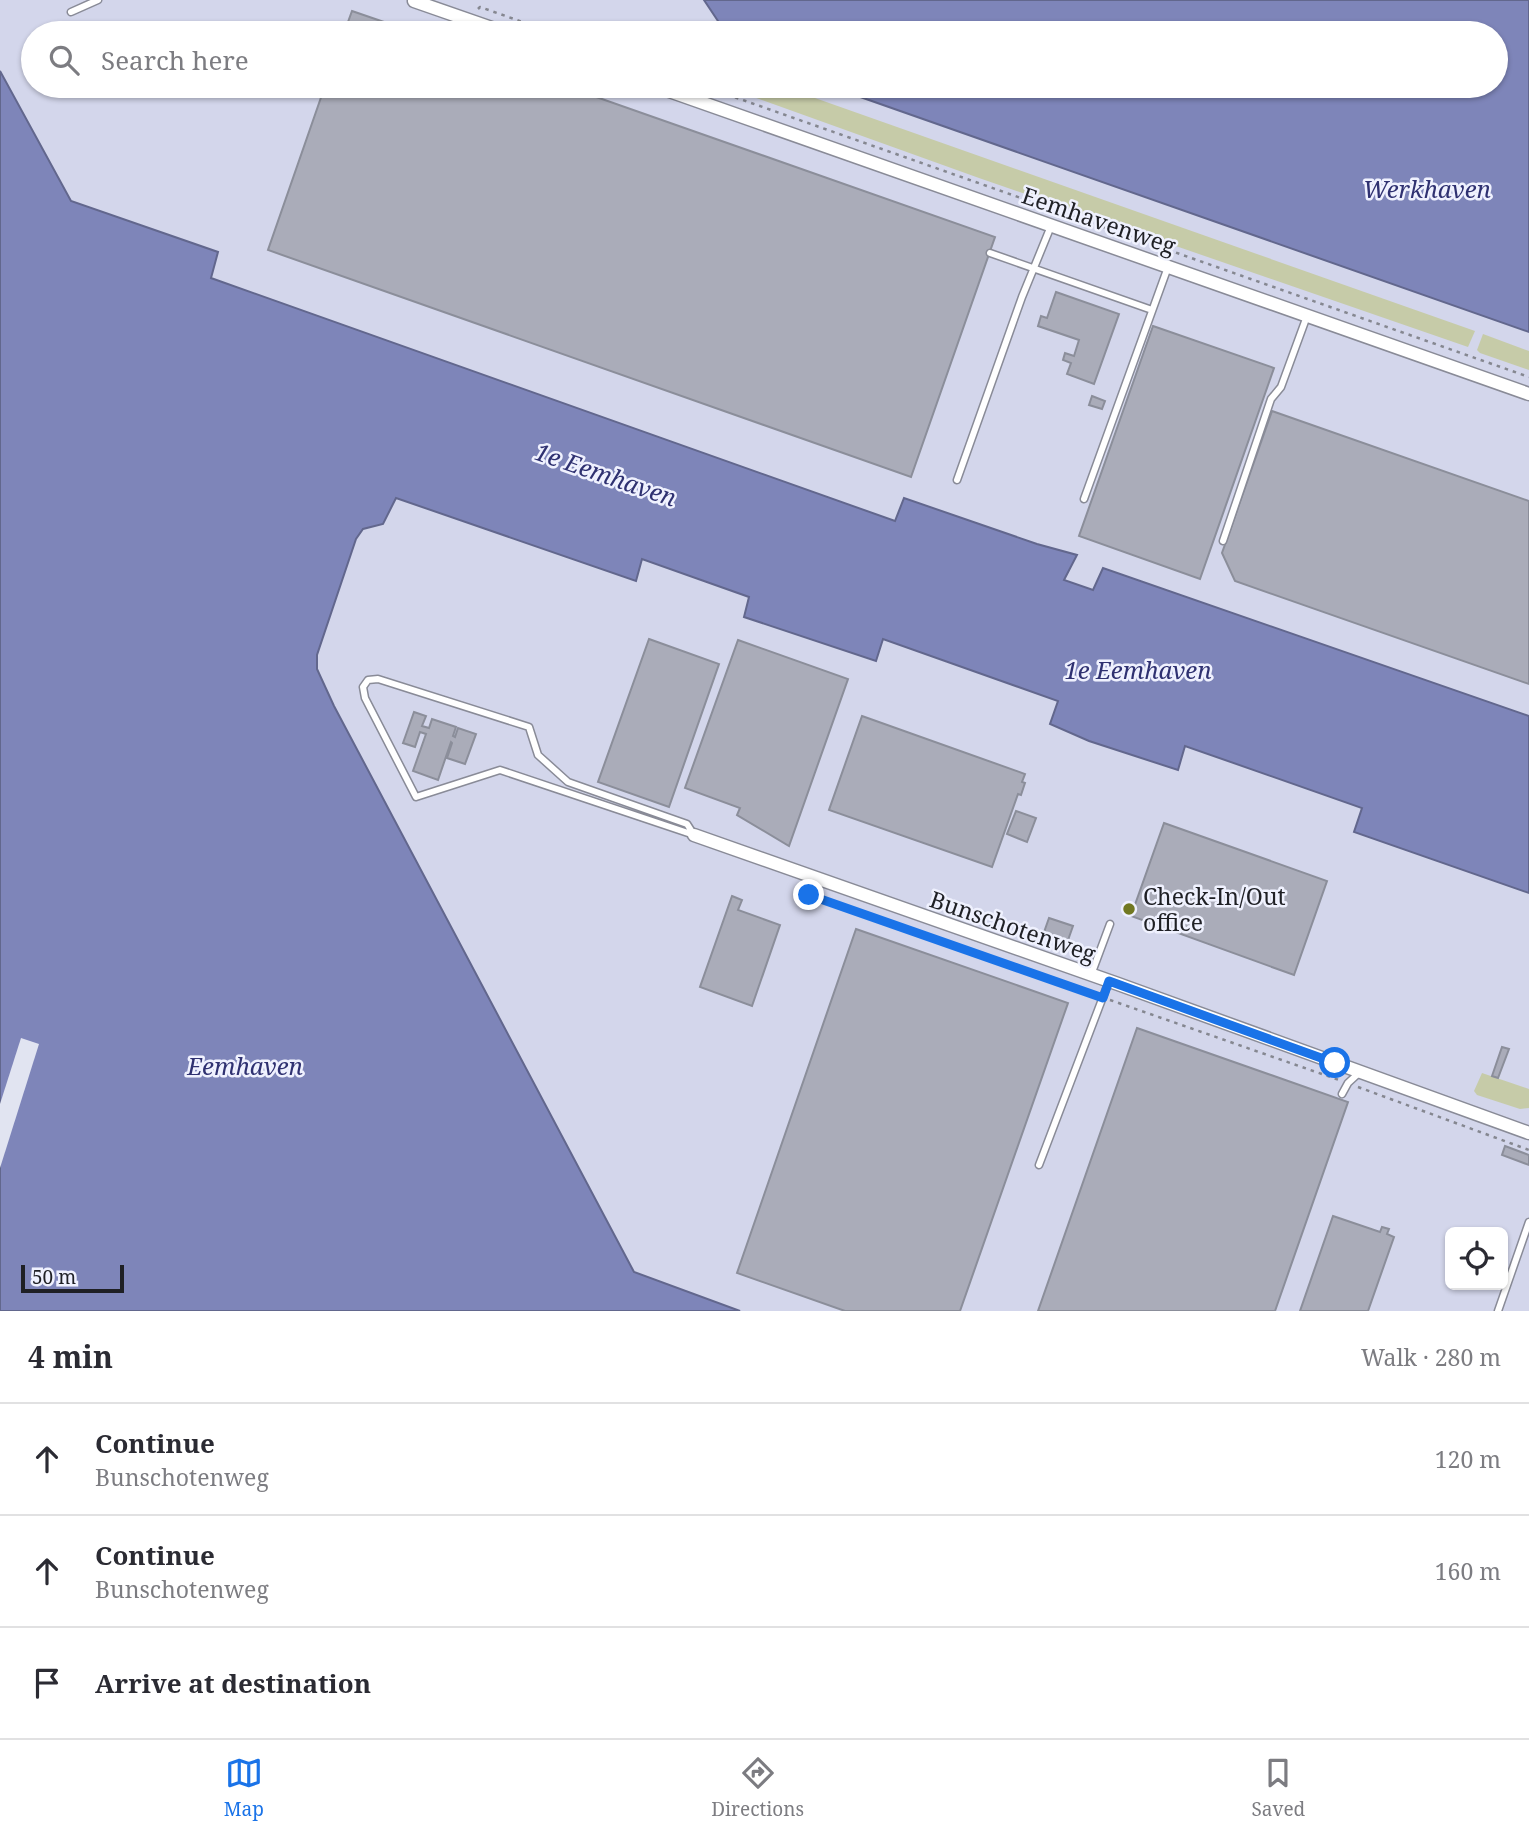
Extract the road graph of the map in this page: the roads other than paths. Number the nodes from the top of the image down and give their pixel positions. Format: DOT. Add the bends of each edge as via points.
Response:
graph roads {
  1 [pos="99,0"];
  2 [pos="412,1"];
  3 [pos="71,12"];
  4 [pos="471,21"];
  5 [pos="689,98"];
  6 [pos="1051,226"];
  7 [pos="990,253"];
  8 [pos="1168,267"];
  9 [pos="1034,269"];
  10 [pos="1152,310"];
  11 [pos="1307,316"];
  12 [pos="1529,394"];
  13 [pos="957,480"];
  14 [pos="1084,499"];
  15 [pos="1223,541"];
  16 [pos="694,835"];
  17 [pos="1110,924"];
  18 [pos="1091,975"];
  19 [pos="1109,981"];
  20 [pos="1360,1072"];
  21 [pos="1342,1094"];
  22 [pos="1529,1133"];
  23 [pos="1040,1165"];
  24 [pos="1529,1222"];
  25 [pos="1498,1311"];
  1 -- 3 [label="lane"];
  2 -- 4 [label="street"];
  5 -- 6 [label="street, Eemhavenweg"];
  6 -- 8 [label="street, Eemhavenweg"];
  6 -- 9 [label="lane"];
  7 -- 9 [label="lane"];
  8 -- 10 [label="lane"];
  8 -- 11 [label="street, Eemhavenweg"];
  9 -- 10 [label="lane"];
  9 -- 13 [label="lane"];
  10 -- 14 [label="lane"];
  11 -- 12 [label="street, Eemhavenweg"];
  11 -- 15 [label="lane" via="1281,387 1271,399"];
  16 -- 16 [label="lane" via="500,770 416,797 363,687 368,680 378,679 529,727 538,755 568,782 687,824"];
  16 -- 18 [label="street, Bunschotenweg"];
  17 -- 18 [label="lane"];
  18 -- 19 [label="street, Bunschotenweg"];
  19 -- 20 [label="street, Bunschotenweg"];
  19 -- 23 [label="lane"];
  20 -- 21 [label="lane"];
  20 -- 22 [label="street, Bunschotenweg"];
  24 -- 25 [label="lane"];
}
